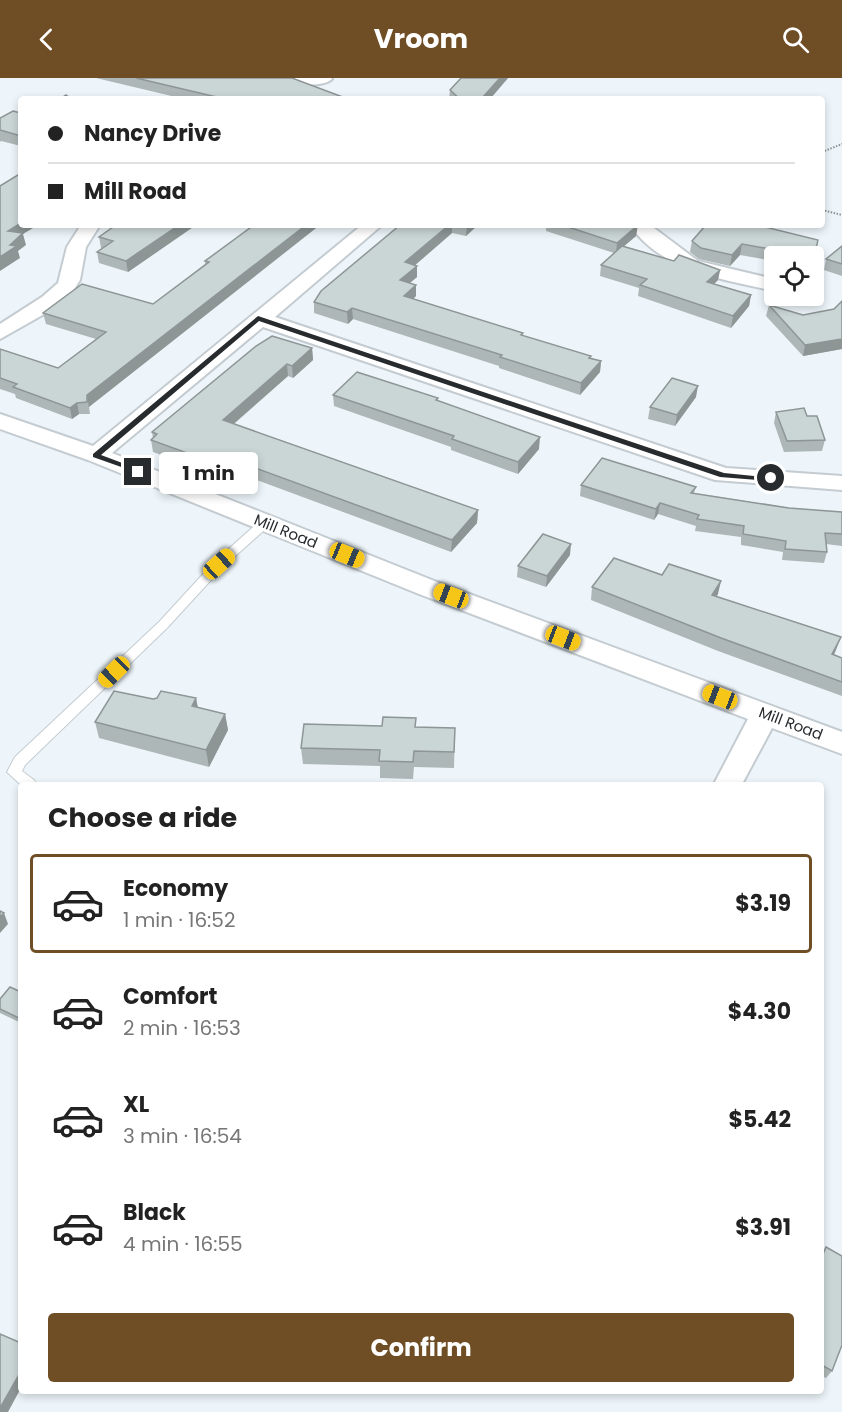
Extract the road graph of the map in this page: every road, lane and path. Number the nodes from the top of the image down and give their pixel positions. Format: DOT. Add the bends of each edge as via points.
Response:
graph roads {
  1 [pos="293,78"];
  2 [pos="324,79"];
  3 [pos="842,144"];
  4 [pos="825,151"];
  5 [pos="825,211"];
  6 [pos="842,216"];
  7 [pos="89,228"];
  8 [pos="369,228"];
  9 [pos="642,228"];
  10 [pos="764,283"];
  11 [pos="258,318"];
  12 [pos="0,333"];
  13 [pos="0,421"];
  14 [pos="96,455"];
  15 [pos="842,483"];
  16 [pos="266,523"];
  17 [pos="765,714"];
  18 [pos="842,743"];
  19 [pos="26,782"];
  20 [pos="729,782"];
  1 -- 2 [label="street"];
  3 -- 4 [label="path"];
  5 -- 6 [label="path"];
  7 -- 12 [label="street" via="74,249 69,281"];
  8 -- 11 [label="street"];
  9 -- 10 [label="street" via="691,265"];
  11 -- 14 [label="street"];
  11 -- 15 [label="street" via="723,475"];
  13 -- 14 [label="street, Mill Road"];
  14 -- 16 [label="street, Mill Road"];
  16 -- 17 [label="street, Mill Road"];
  16 -- 19 [label="lane" via="219,564 163,625 20,761 14,772"];
  17 -- 18 [label="street, Mill Road"];
  17 -- 20 [label="street"];
}
